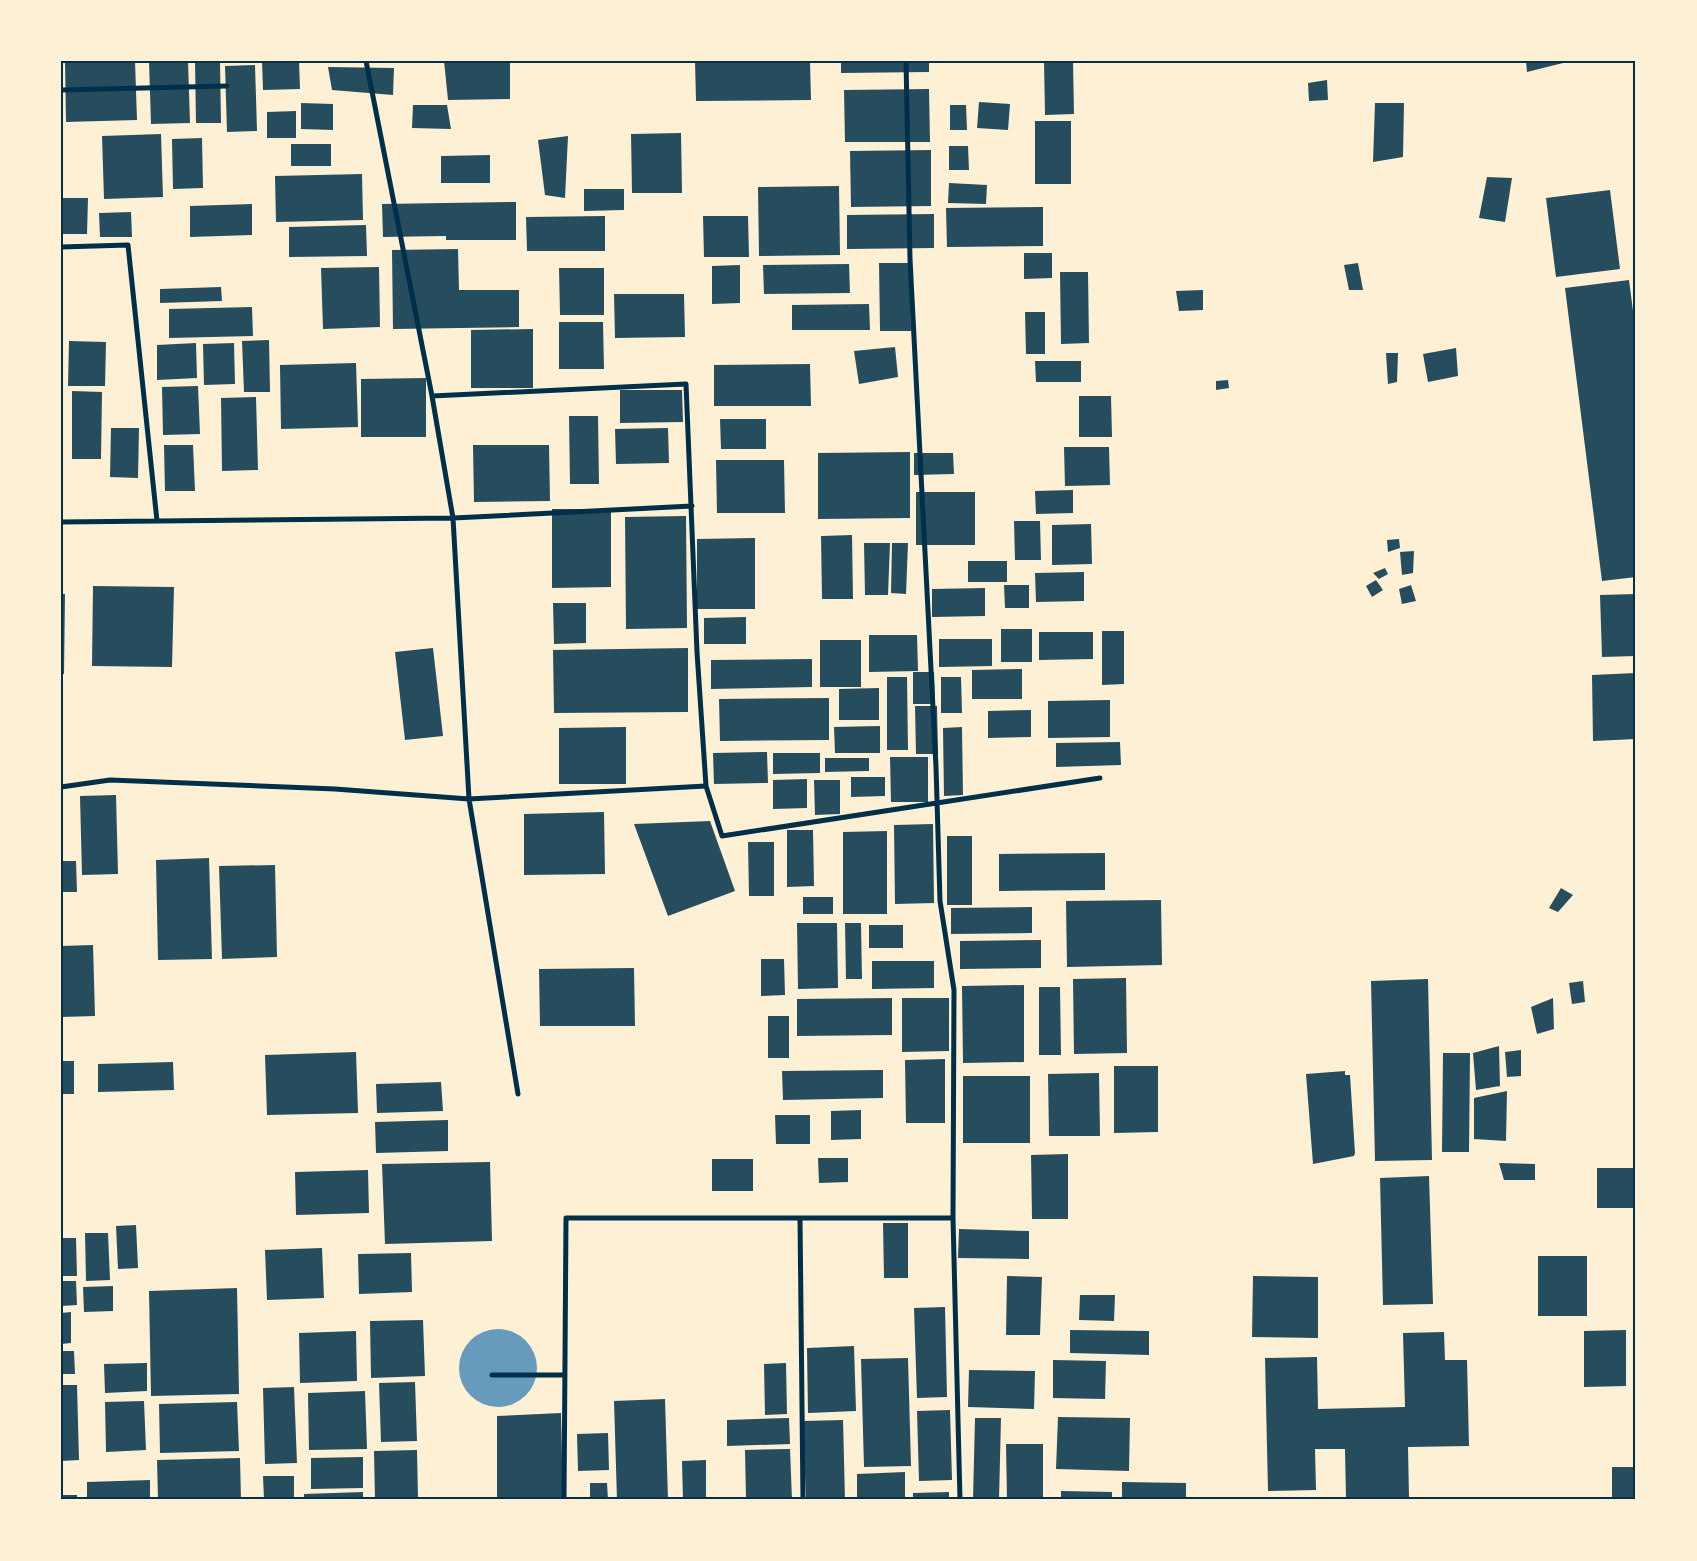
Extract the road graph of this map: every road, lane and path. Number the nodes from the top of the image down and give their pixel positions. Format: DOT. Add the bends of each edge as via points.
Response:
graph roads {
  1 [pos="366,61"];
  2 [pos="906,61"];
  3 [pos="227,86"];
  4 [pos="61,90"];
  5 [pos="61,247"];
  6 [pos="432,396"];
  7 [pos="692,506"];
  8 [pos="453,518"];
  9 [pos="157,521"];
  10 [pos="61,522"];
  11 [pos="1100,778"];
  12 [pos="706,786"];
  13 [pos="61,787"];
  14 [pos="469,799"];
  15 [pos="937,803"];
  16 [pos="518,1094"];
  17 [pos="800,1218"];
  18 [pos="953,1218"];
  19 [pos="492,1375"];
  20 [pos="565,1375"];
  21 [pos="564,1500"];
  22 [pos="803,1500"];
  23 [pos="960,1500"];
  1 -- 6 [label="street"];
  2 -- 15 [label="street" via="910,259"];
  3 -- 4 [label="street"];
  5 -- 9 [label="street" via="128,245"];
  6 -- 7 [label="street" via="686,384"];
  6 -- 8 [label="street"];
  7 -- 8 [label="street"];
  7 -- 12 [label="street"];
  8 -- 9 [label="street"];
  8 -- 14 [label="street"];
  9 -- 10 [label="street"];
  11 -- 15 [label="street"];
  12 -- 14 [label="street"];
  12 -- 15 [label="street" via="722,836"];
  13 -- 14 [label="street" via="110,780 335,789"];
  14 -- 16 [label="street"];
  15 -- 18 [label="street" via="940,901 954,990"];
  17 -- 18 [label="street"];
  17 -- 20 [label="street" via="566,1218"];
  17 -- 22 [label="street"];
  18 -- 23 [label="street"];
  19 -- 20 [label="street"];
  20 -- 21 [label="street"];
}
